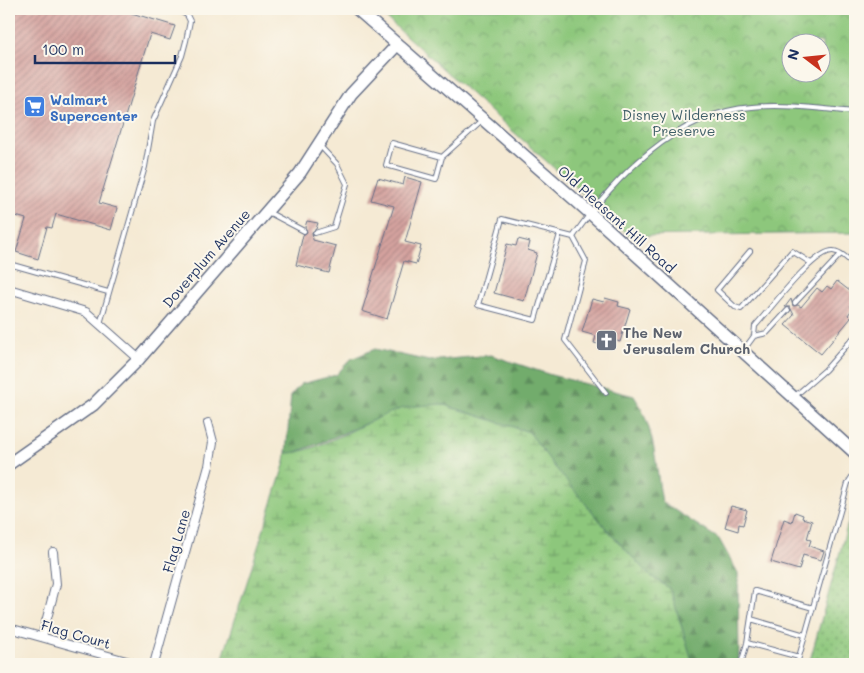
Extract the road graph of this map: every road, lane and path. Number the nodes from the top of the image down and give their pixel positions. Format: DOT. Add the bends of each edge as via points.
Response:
graph roads {
  1 [pos="176,9"];
  2 [pos="357,9"];
  3 [pos="397,45"];
  4 [pos="855,112"];
  5 [pos="482,120"];
  6 [pos="318,144"];
  7 [pos="442,157"];
  8 [pos="266,211"];
  9 [pos="590,213"];
  10 [pos="304,231"];
  11 [pos="315,234"];
  12 [pos="560,234"];
  13 [pos="573,237"];
  14 [pos="750,251"];
  15 [pos="842,254"];
  16 [pos="811,263"];
  17 [pos="9,264"];
  18 [pos="855,266"];
  19 [pos="9,289"];
  20 [pos="108,292"];
  21 [pos="795,303"];
  22 [pos="788,310"];
  23 [pos="100,324"];
  24 [pos="754,336"];
  25 [pos="855,336"];
  26 [pos="742,352"];
  27 [pos="138,358"];
  28 [pos="606,393"];
  29 [pos="794,398"];
  30 [pos="208,423"];
  31 [pos="855,453"];
  32 [pos="9,464"];
  33 [pos="855,472"];
  34 [pos="53,552"];
  35 [pos="813,608"];
  36 [pos="751,620"];
  37 [pos="9,628"];
  38 [pos="805,635"];
  39 [pos="42,637"];
  40 [pos="747,643"];
  41 [pos="799,657"];
  42 [pos="137,664"];
  43 [pos="154,664"];
  44 [pos="741,664"];
  45 [pos="797,664"];
  1 -- 20 [label="lane" via="187,15 190,21 186,41 153,121 146,167"];
  2 -- 3 [label="street, Old Pleasant Hill Road"];
  3 -- 5 [label="street, Old Pleasant Hill Road"];
  3 -- 6 [label="street, Doverplum Avenue" via="351,94"];
  4 -- 9 [label="lane" via="788,106 750,107 706,118 672,134 647,153"];
  5 -- 7 [label="lane"];
  5 -- 9 [label="street, Old Pleasant Hill Road"];
  6 -- 8 [label="street, Doverplum Avenue" via="300,173"];
  6 -- 11 [label="lane" via="337,164 347,184 334,227"];
  7 -- 7 [label="lane" via="392,143 386,165 436,179"];
  8 -- 10 [label="lane"];
  8 -- 27 [label="street, Doverplum Avenue"];
  9 -- 13 [label="lane"];
  9 -- 26 [label="street, Old Pleasant Hill Road"];
  12 -- 12 [label="lane" via="502,219 478,304 535,320"];
  12 -- 13 [label="lane"];
  13 -- 28 [label="lane" via="586,260 565,340"];
  14 -- 16 [label="lane" via="717,290 740,309 792,250"];
  15 -- 16 [label="lane" via="826,252"];
  15 -- 18 [label="lane"];
  15 -- 21 [label="lane"];
  16 -- 24 [label="lane" via="755,326"];
  17 -- 20 [label="lane"];
  19 -- 23 [label="street" via="86,312"];
  20 -- 23 [label="lane"];
  22 -- 24 [label="lane" via="767,333"];
  23 -- 27 [label="street"];
  24 -- 26 [label="lane"];
  25 -- 29 [label="lane"];
  26 -- 29 [label="street, Old Pleasant Hill Road"];
  27 -- 32 [label="street, Doverplum Avenue" via="93,405"];
  29 -- 31 [label="street, Old Pleasant Hill Road"];
  30 -- 43 [label="street, Flag Lane" via="213,442 209,466"];
  33 -- 35 [label="lane" via="848,483"];
  34 -- 39 [label="street" via="56,584"];
  35 -- 36 [label="lane" via="755,591"];
  35 -- 38 [label="lane"];
  36 -- 38 [label="lane"];
  36 -- 40 [label="lane"];
  37 -- 39 [label="street, Flag Court"];
  38 -- 41 [label="lane"];
  39 -- 42 [label="street, Flag Court"];
  40 -- 41 [label="lane"];
  40 -- 44 [label="lane"];
  41 -- 45 [label="lane"];
}
